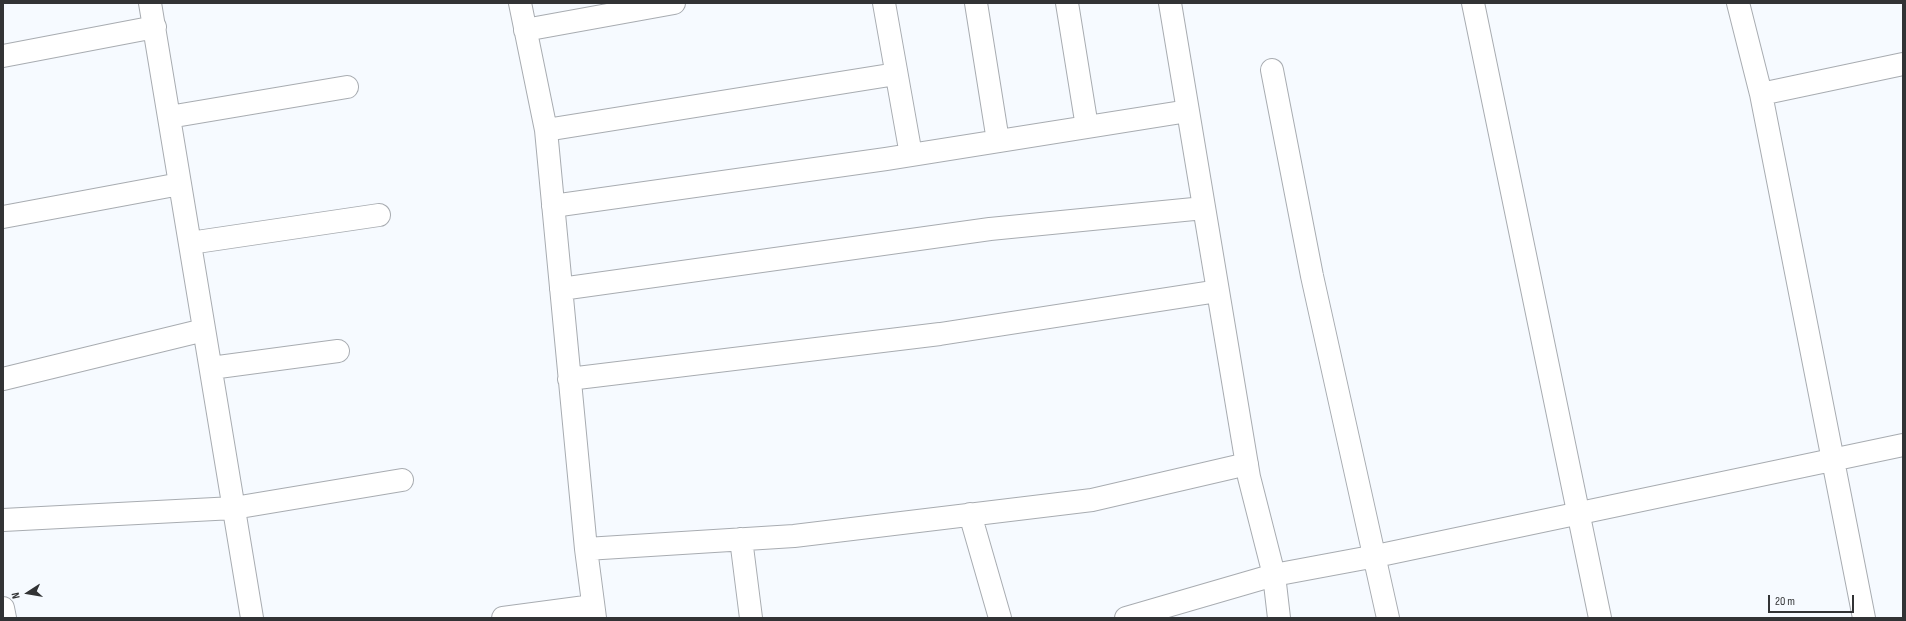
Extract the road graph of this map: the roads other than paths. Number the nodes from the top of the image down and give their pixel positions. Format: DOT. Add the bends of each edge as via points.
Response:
graph roads {
  1 [pos="150,3"];
  2 [pos="520,3"];
  3 [pos="674,3"];
  4 [pos="884,3"];
  5 [pos="976,3"];
  6 [pos="1067,3"];
  7 [pos="1170,3"];
  8 [pos="1473,3"];
  9 [pos="1738,3"];
  10 [pos="608,9"];
  11 [pos="154,27"];
  12 [pos="525,30"];
  13 [pos="3,56"];
  14 [pos="1903,64"];
  15 [pos="1272,70"];
  16 [pos="896,74"];
  17 [pos="347,87"];
  18 [pos="1761,94"];
  19 [pos="1188,111"];
  20 [pos="169,117"];
  21 [pos="1087,127"];
  22 [pos="546,130"];
  23 [pos="998,141"];
  24 [pos="910,156"];
  25 [pos="180,184"];
  26 [pos="553,206"];
  27 [pos="1204,208"];
  28 [pos="379,215"];
  29 [pos="3,218"];
  30 [pos="190,243"];
  31 [pos="561,289"];
  32 [pos="1218,291"];
  33 [pos="204,330"];
  34 [pos="338,351"];
  35 [pos="211,368"];
  36 [pos="3,379"];
  37 [pos="569,379"];
  38 [pos="1903,445"];
  39 [pos="1832,460"];
  40 [pos="1247,464"];
  41 [pos="402,480"];
  42 [pos="234,508"];
  43 [pos="1577,512"];
  44 [pos="970,514"];
  45 [pos="3,520"];
  46 [pos="741,539"];
  47 [pos="586,549"];
  48 [pos="1376,556"];
  49 [pos="1274,575"];
  50 [pos="3,608"];
  51 [pos="594,612"];
  52 [pos="5,618"];
  53 [pos="252,618"];
  54 [pos="502,618"];
  55 [pos="751,618"];
  56 [pos="1000,618"];
  57 [pos="1126,618"];
  58 [pos="1279,618"];
  59 [pos="1388,618"];
  60 [pos="1600,618"];
  61 [pos="1864,618"];
  1 -- 11 [label="street"];
  2 -- 12 [label="street"];
  3 -- 10 [label="street"];
  4 -- 16 [label="street"];
  5 -- 23 [label="street"];
  6 -- 21 [label="street"];
  7 -- 19 [label="street"];
  8 -- 43 [label="street"];
  9 -- 18 [label="street"];
  10 -- 12 [label="street"];
  11 -- 13 [label="street"];
  11 -- 20 [label="street"];
  12 -- 22 [label="street"];
  14 -- 18 [label="street"];
  15 -- 48 [label="street" via="1312,276"];
  16 -- 22 [label="street"];
  16 -- 24 [label="street"];
  17 -- 20 [label="street"];
  18 -- 39 [label="street"];
  19 -- 21 [label="street"];
  19 -- 27 [label="street"];
  20 -- 25 [label="street"];
  21 -- 23 [label="street"];
  22 -- 26 [label="street"];
  23 -- 24 [label="street"];
  24 -- 26 [label="street"];
  25 -- 29 [label="street"];
  25 -- 30 [label="street"];
  26 -- 31 [label="street"];
  27 -- 31 [label="street" via="990,229"];
  27 -- 32 [label="street"];
  28 -- 30 [label="street"];
  30 -- 33 [label="street"];
  31 -- 37 [label="street"];
  32 -- 37 [label="street" via="940,334"];
  32 -- 40 [label="street"];
  33 -- 35 [label="street"];
  33 -- 36 [label="street"];
  34 -- 35 [label="street"];
  35 -- 42 [label="street"];
  37 -- 47 [label="street"];
  38 -- 39 [label="street"];
  39 -- 43 [label="street"];
  39 -- 61 [label="street"];
  40 -- 44 [label="street" via="1092,500"];
  40 -- 49 [label="street"];
  41 -- 42 [label="street"];
  42 -- 45 [label="street"];
  42 -- 53 [label="street"];
  43 -- 48 [label="street"];
  43 -- 60 [label="street"];
  44 -- 46 [label="street" via="794,536"];
  44 -- 56 [label="street"];
  46 -- 47 [label="street"];
  46 -- 55 [label="street"];
  47 -- 51 [label="street"];
  48 -- 49 [label="street"];
  48 -- 59 [label="street"];
  49 -- 57 [label="street"];
  49 -- 58 [label="street"];
  50 -- 52 [label="street"];
  51 -- 54 [label="street"];
}
